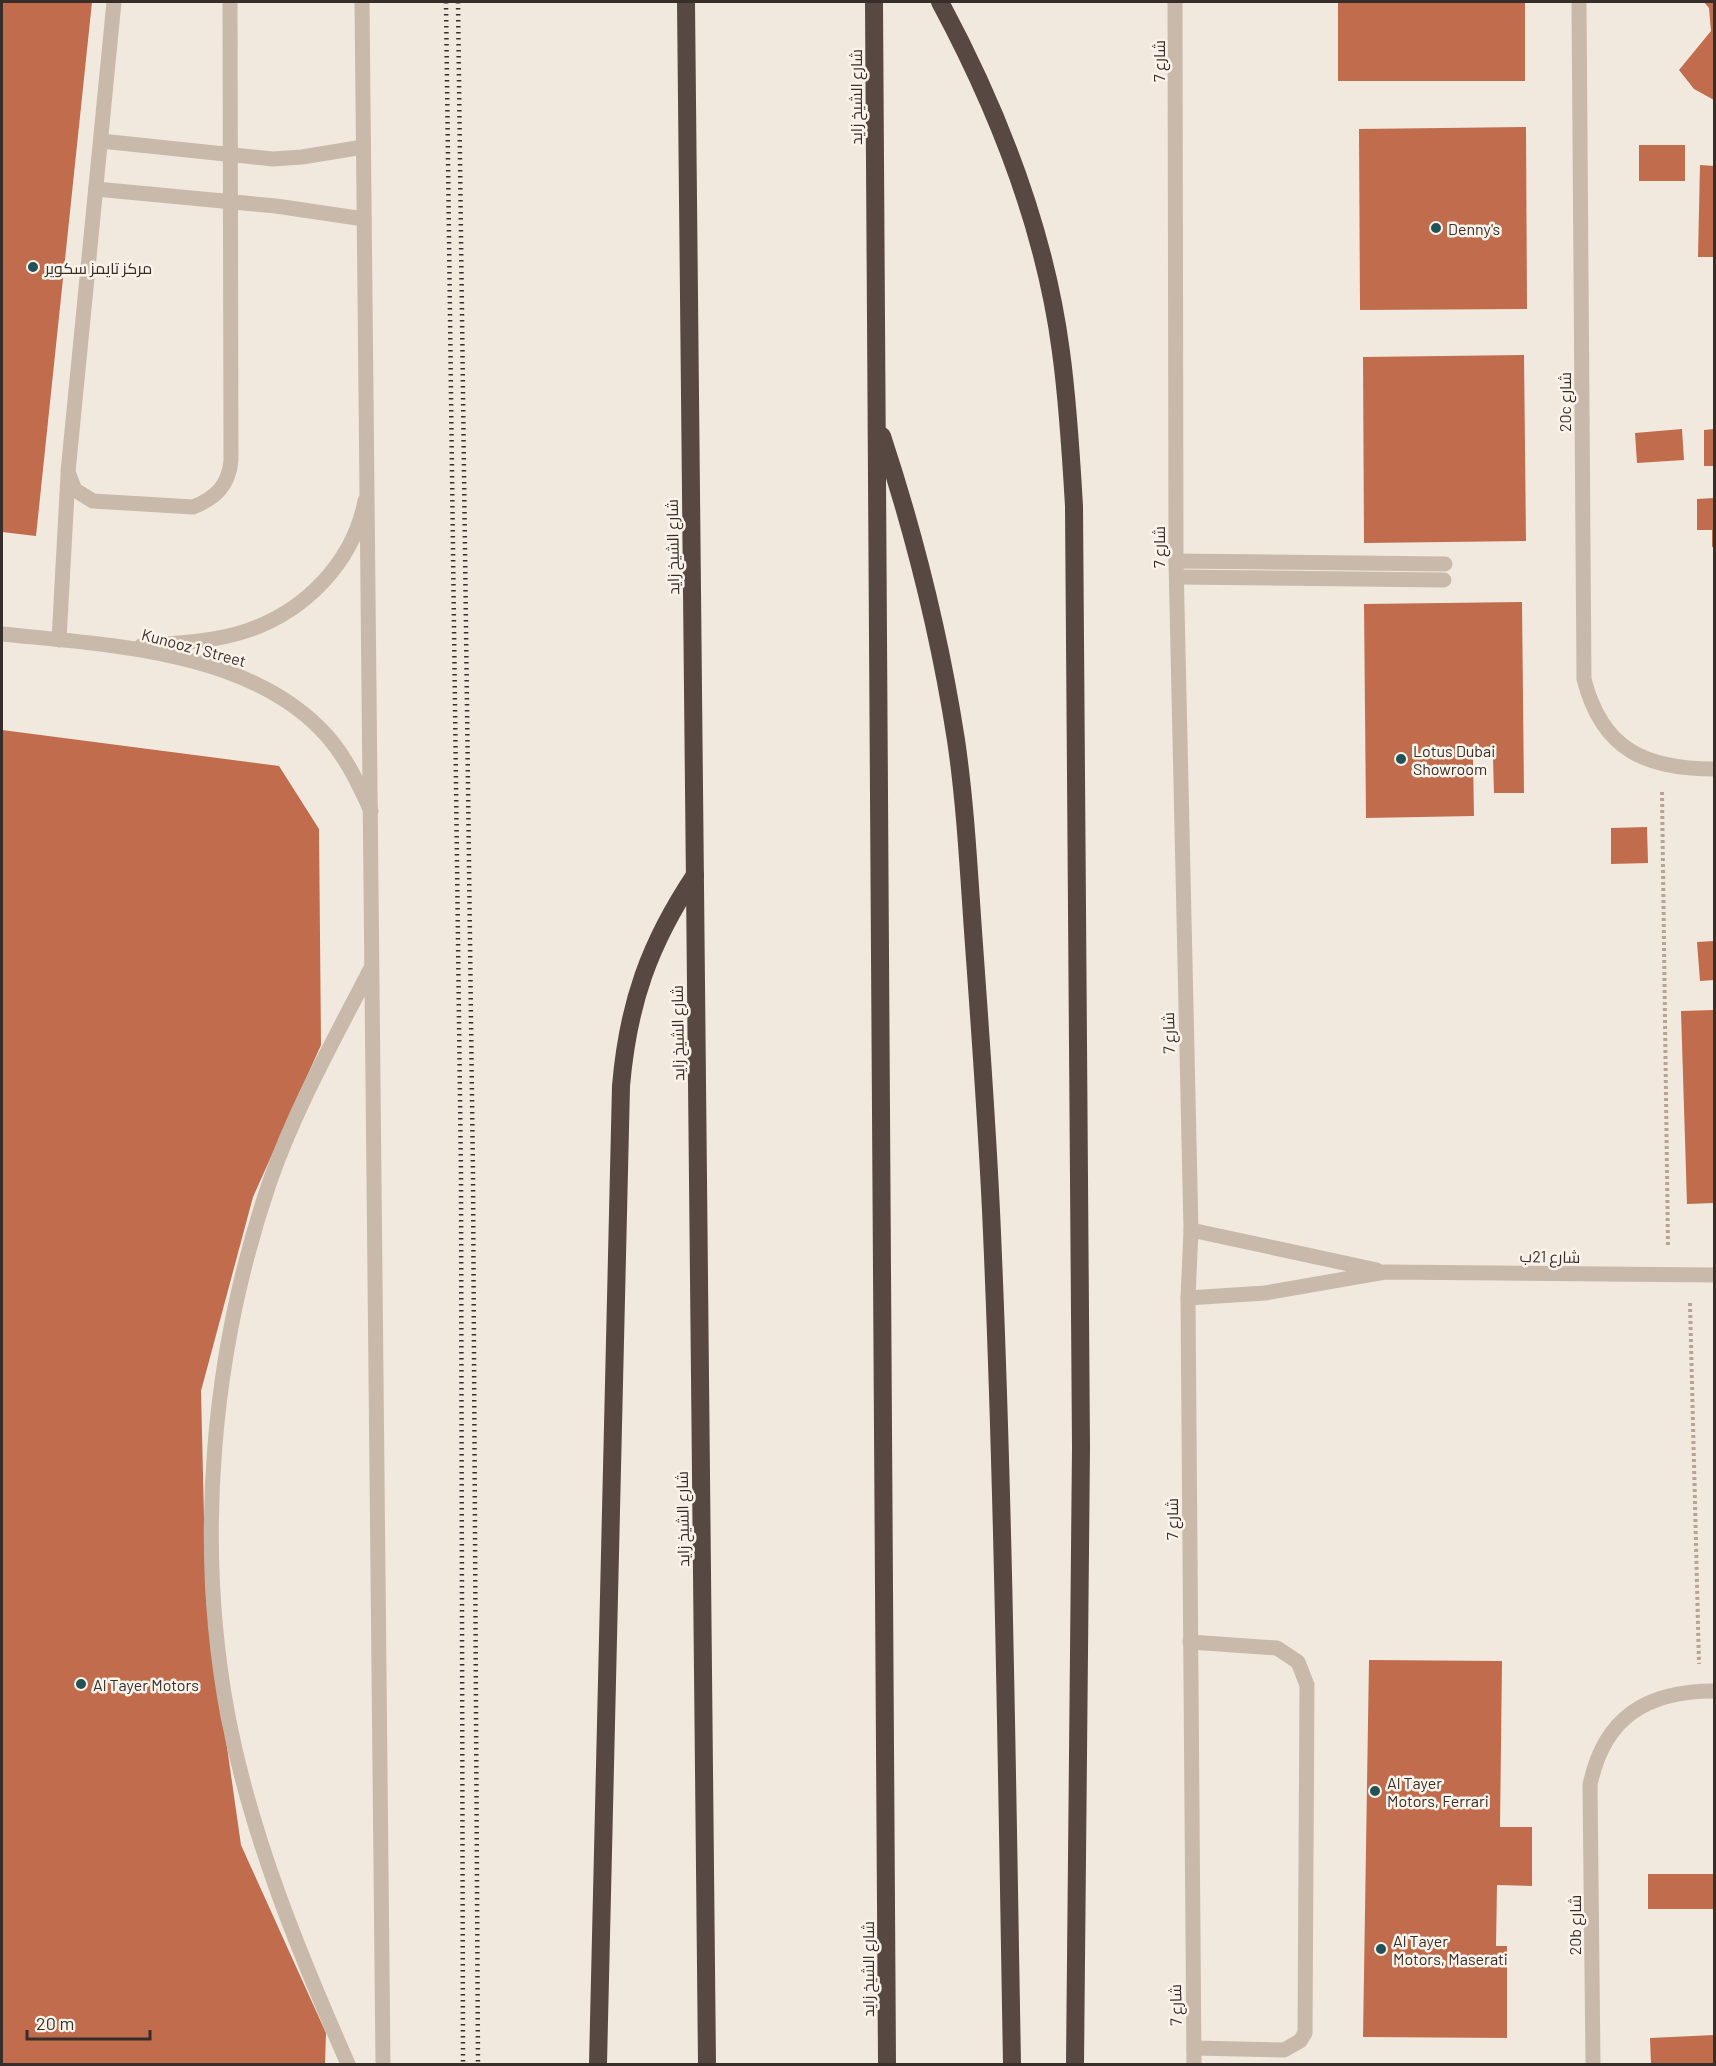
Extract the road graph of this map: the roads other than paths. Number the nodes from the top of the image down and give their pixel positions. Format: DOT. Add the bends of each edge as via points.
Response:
graph roads {
  1 [pos="114,2"];
  2 [pos="230,2"];
  3 [pos="362,2"];
  4 [pos="686,2"];
  5 [pos="874,2"];
  6 [pos="940,2"];
  7 [pos="1175,2"];
  8 [pos="1579,2"];
  9 [pos="101,141"];
  10 [pos="363,147"];
  11 [pos="231,155"];
  12 [pos="96,189"];
  13 [pos="231,202"];
  14 [pos="364,219"];
  15 [pos="876,420"];
  16 [pos="68,472"];
  17 [pos="367,484"];
  18 [pos="1445,564"];
  19 [pos="1176,569"];
  20 [pos="1444,580"];
  21 [pos="2,634"];
  22 [pos="59,640"];
  23 [pos="126,648"];
  24 [pos="1714,769"];
  25 [pos="371,811"];
  26 [pos="695,875"];
  27 [pos="372,968"];
  28 [pos="1191,1230"];
  29 [pos="1385,1272"];
  30 [pos="1714,1275"];
  31 [pos="1188,1298"];
  32 [pos="1190,1642"];
  33 [pos="1707,1691"];
  34 [pos="1194,2048"];
  35 [pos="348,2064"];
  36 [pos="383,2064"];
  37 [pos="598,2064"];
  38 [pos="707,2064"];
  39 [pos="888,2064"];
  40 [pos="1012,2064"];
  41 [pos="1075,2064"];
  42 [pos="1194,2064"];
  43 [pos="1593,2064"];
  1 -- 9 [label="street"];
  2 -- 11 [label="street"];
  3 -- 10 [label="street"];
  4 -- 26 [label="highway, شارع الشيخ زايد"];
  5 -- 15 [label="highway, شارع الشيخ زايد"];
  6 -- 41 [label="highway" via="999,123 1025,197 1046,272 1061,349 1070,427 1081,1447"];
  7 -- 19 [label="street, شارع 7"];
  8 -- 24 [label="street, 20c شارع" via="1584,679 1590,703 1614,738 1635,755 1662,766"];
  9 -- 11 [label="street"];
  9 -- 12 [label="street"];
  10 -- 11 [label="street" via="302,158"];
  10 -- 14 [label="street"];
  11 -- 13 [label="street"];
  12 -- 13 [label="street"];
  12 -- 16 [label="street"];
  13 -- 14 [label="street"];
  13 -- 16 [label="street" via="231,460 226,481 208,501 193,507 93,501 75,490"];
  14 -- 17 [label="street"];
  15 -- 39 [label="highway, شارع الشيخ زايد"];
  15 -- 40 [label="highway" via="903,499 927,591 956,743 965,825 988,1137 998,1382"];
  16 -- 22 [label="street"];
  17 -- 23 [label="street, Kunooz 1 Street" via="350,544 321,585 298,604 246,632 217,639"];
  17 -- 25 [label="street"];
  18 -- 19 [label="street"];
  19 -- 20 [label="street"];
  19 -- 28 [label="street, شارع 7"];
  21 -- 22 [label="street, Kunooz 1 Street"];
  22 -- 23 [label="street, Kunooz 1 Street"];
  23 -- 25 [label="street, Kunooz 1 Street" via="219,668 259,684 296,707 328,736 353,772"];
  25 -- 27 [label="street"];
  26 -- 37 [label="highway" via="668,915 634,998 621,1086"];
  26 -- 38 [label="highway, شارع الشيخ زايد"];
  27 -- 35 [label="street" via="298,1111 270,1181 248,1254 221,1395 212,1530 219,1659 242,1775 290,1925"];
  27 -- 36 [label="street"];
  28 -- 29 [label="street, شارع 21ب"];
  28 -- 31 [label="street, شارع 7"];
  29 -- 30 [label="street, شارع 21ب"];
  29 -- 31 [label="street, شارع 21ب" via="1265,1293"];
  31 -- 32 [label="street, شارع 7"];
  32 -- 34 [label="street, شارع 7"];
  32 -- 34 [label="street" via="1276,1648 1298,1662 1307,1685 1305,2033 1284,2050"];
  33 -- 43 [label="street, 20b شارع" via="1662,1696 1641,1706 1622,1721 1595,1761 1590,1785"];
  34 -- 42 [label="street, شارع 7"];
}
